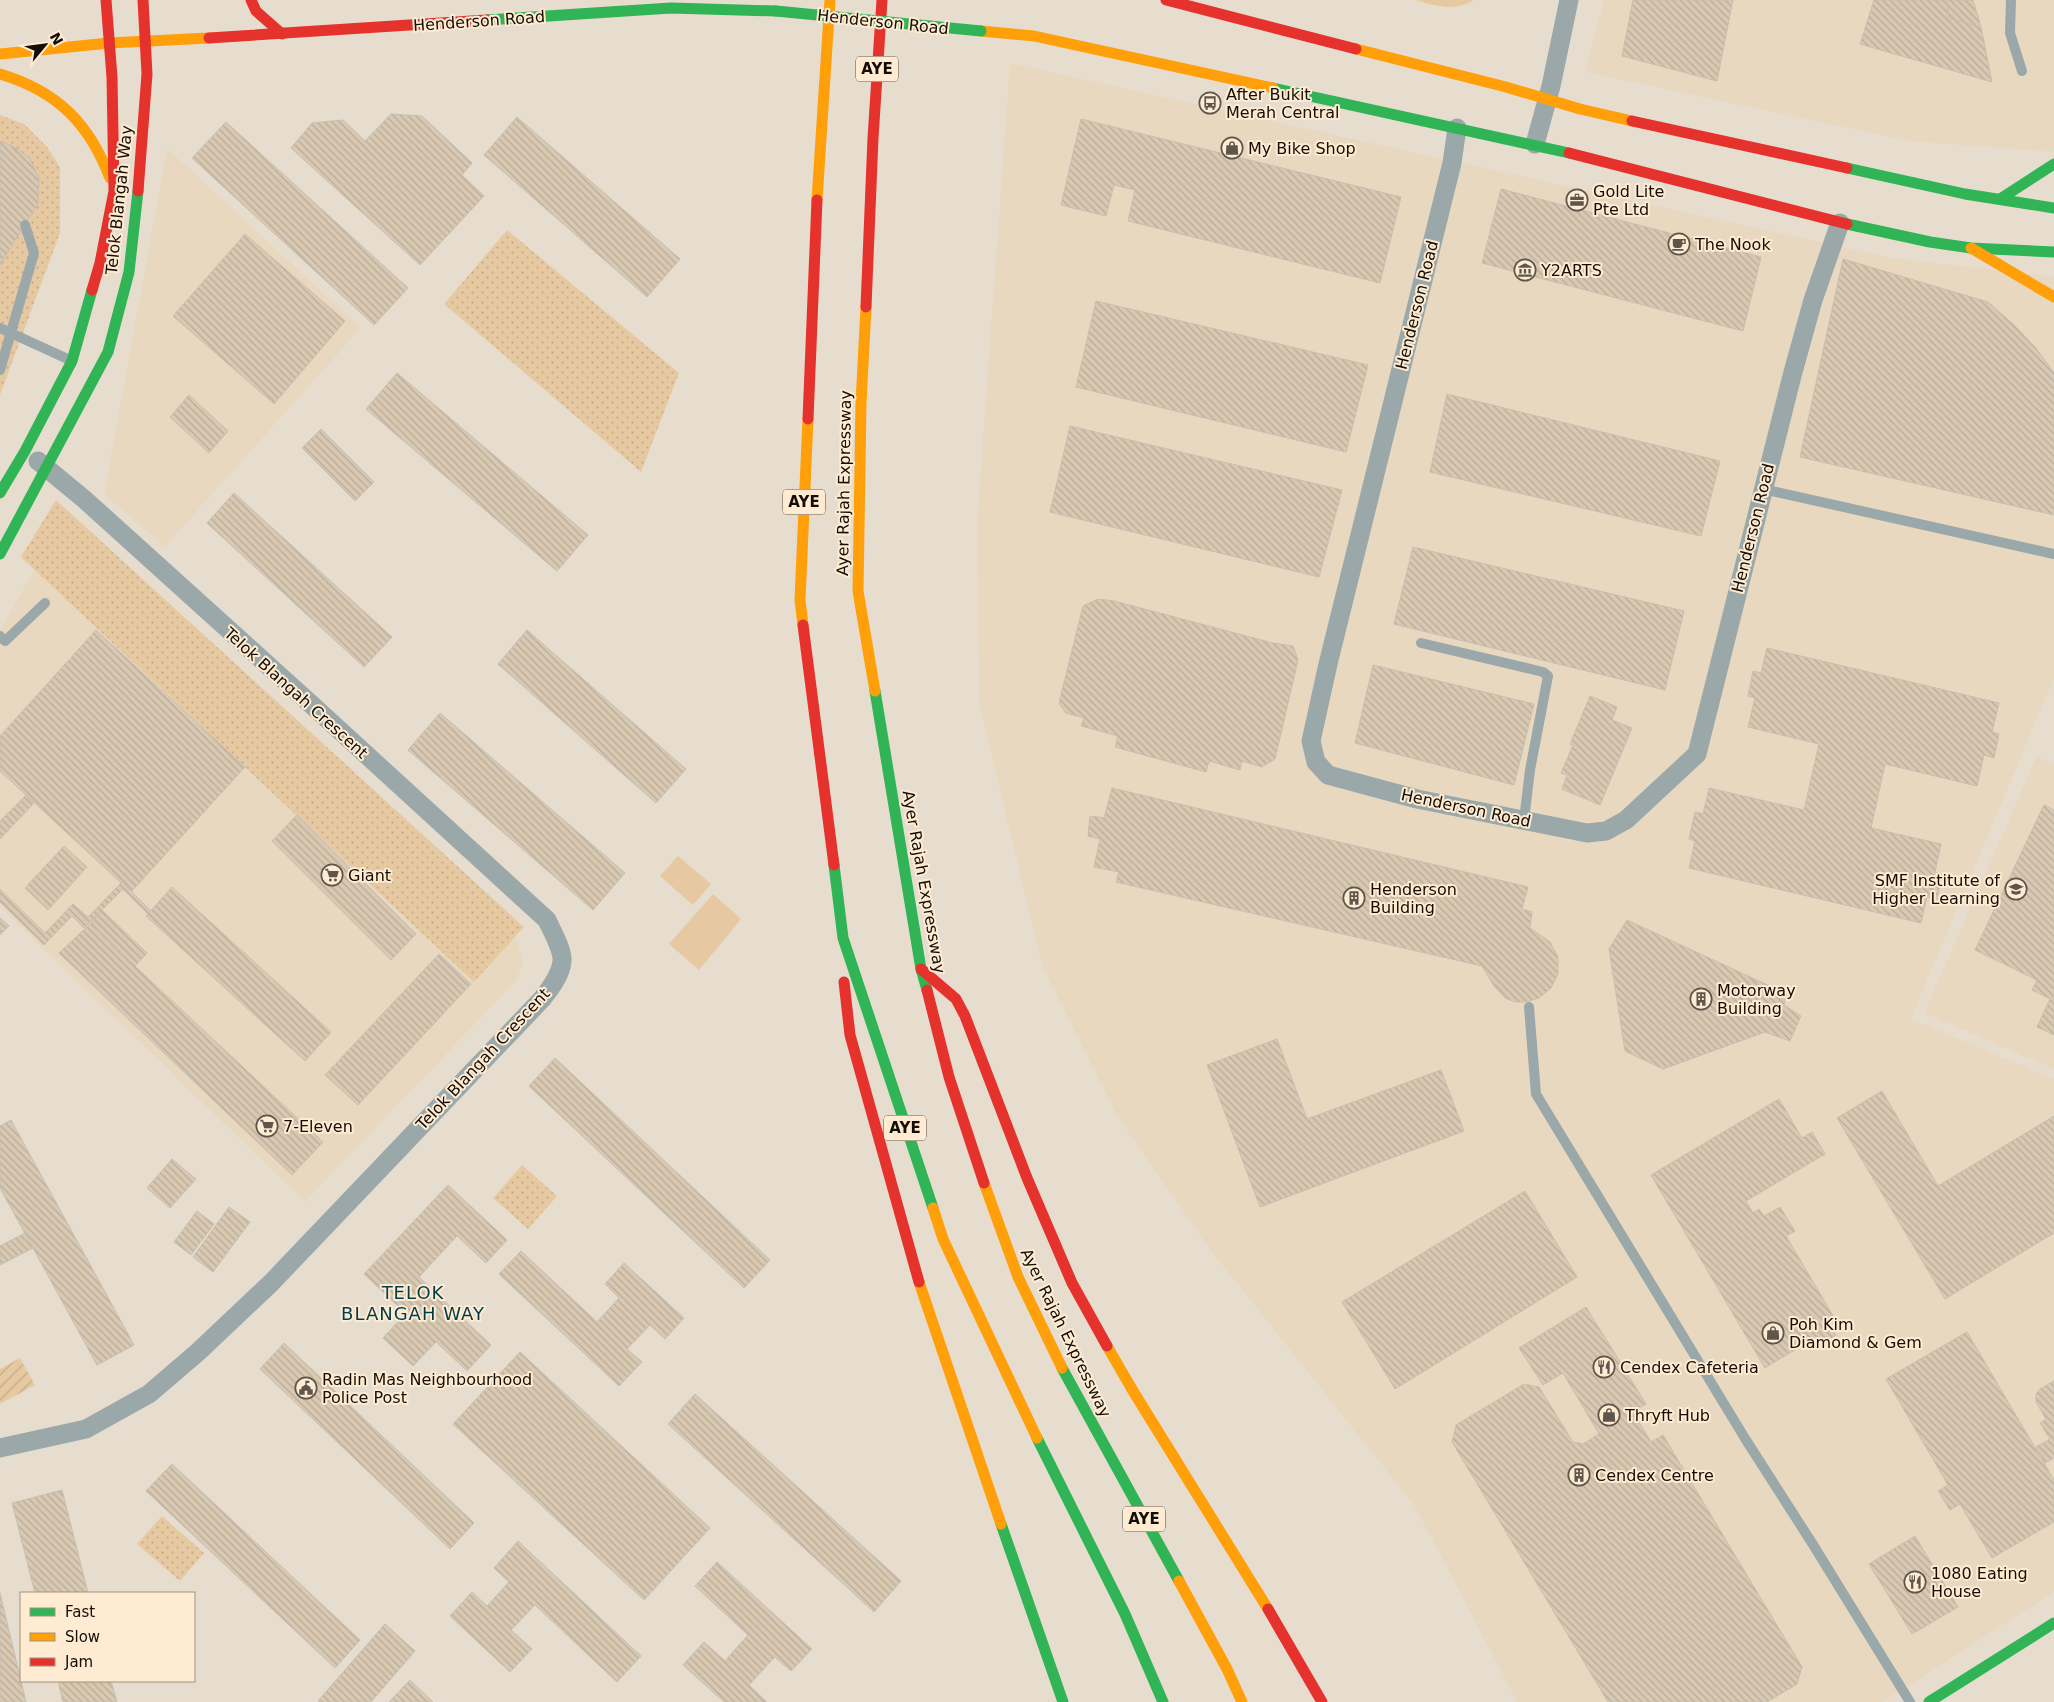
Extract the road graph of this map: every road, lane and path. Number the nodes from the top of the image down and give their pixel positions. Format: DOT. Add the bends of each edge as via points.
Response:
graph roads {
  1 [pos="106,0"];
  2 [pos="143,0"];
  3 [pos="251,0"];
  4 [pos="830,0"];
  5 [pos="882,0"];
  6 [pos="1166,0"];
  7 [pos="1568,0"];
  8 [pos="2011,0"];
  9 [pos="675,4"];
  10 [pos="282,34"];
  11 [pos="146,41"];
  12 [pos="109,43"];
  13 [pos="0,54"];
  14 [pos="2022,71"];
  15 [pos="0,74"];
  16 [pos="1548,100"];
  17 [pos="1457,128"];
  18 [pos="1535,144"];
  19 [pos="2054,164"];
  20 [pos="114,191"];
  21 [pos="2000,199"];
  22 [pos="2054,208"];
  23 [pos="1840,223"];
  24 [pos="26,226"];
  25 [pos="1971,248"];
  26 [pos="2054,252"];
  27 [pos="2054,298"];
  28 [pos="0,328"];
  29 [pos="11,333"];
  30 [pos="72,361"];
  31 [pos="0,370"];
  32 [pos="25,450"];
  33 [pos="48,468"];
  34 [pos="1763,489"];
  35 [pos="0,493"];
  36 [pos="0,554"];
  37 [pos="2054,554"];
  38 [pos="45,603"];
  39 [pos="0,636"];
  40 [pos="1421,643"];
  41 [pos="1524,820"];
  42 [pos="843,938"];
  43 [pos="922,969"];
  44 [pos="1529,1007"];
  45 [pos="0,1448"];
  46 [pos="2054,1623"];
  47 [pos="1063,1702"];
  48 [pos="1163,1702"];
  49 [pos="1242,1702"];
  50 [pos="1322,1702"];
  51 [pos="1910,1702"];
  52 [pos="1929,1702"];
  1 -- 12 [label="main road, Telok Blangah Way"];
  2 -- 11 [label="main road, Telok Blangah Way"];
  3 -- 10 [label="main road" via="256,11"];
  4 -- 42 [label="main road, AYE" via="815,239 800,600"];
  5 -- 43 [label="main road, Ayer Rajah Expressway / AYE" via="861,403 858,591"];
  6 -- 16 [label="main road"];
  7 -- 16 [label="street"];
  8 -- 14 [label="lane" via="2010,33"];
  9 -- 10 [label="main road, Henderson Road"];
  9 -- 17 [label="main road, Henderson Road, bridge" via="1034,36"];
  10 -- 11 [label="main road, Henderson Road"];
  11 -- 12 [label="main road, Henderson Road"];
  11 -- 33 [label="main road, Telok Blangah Way" via="142,157 130,272 108,352"];
  12 -- 13 [label="main road, Henderson Road"];
  12 -- 20 [label="main road, Telok Blangah Way"];
  15 -- 20 [label="main road" via="16,78 55,100 86,130 102,158"];
  16 -- 18 [label="street"];
  16 -- 21 [label="main road" via="1846,169"];
  17 -- 18 [label="main road, Henderson Road"];
  17 -- 41 [label="street, Henderson Road" via="1452,163 1311,740 1316,762 1328,775 1416,799"];
  18 -- 23 [label="main road, Henderson Road"];
  19 -- 21 [label="main road"];
  20 -- 30 [label="main road, Telok Blangah Way" via="100,263"];
  21 -- 22 [label="main road"];
  23 -- 25 [label="main road, Henderson Road"];
  23 -- 34 [label="street, Henderson Road" via="1813,300"];
  24 -- 29 [label="lane" via="34,253"];
  25 -- 26 [label="main road, Henderson Road"];
  25 -- 27 [label="main road" via="2039,286"];
  28 -- 29 [label="lane"];
  29 -- 30 [label="lane"];
  29 -- 31 [label="lane"];
  30 -- 32 [label="main road, Telok Blangah Way"];
  32 -- 33 [label="street, Telok Blangah Crescent"];
  32 -- 35 [label="main road, Telok Blangah Way"];
  33 -- 36 [label="main road, Telok Blangah Way"];
  33 -- 45 [label="street, Telok Blangah Crescent" via="547,920 562,961 555,982 542,1000 271,1283 198,1352 149,1394 86,1429"];
  34 -- 37 [label="lane"];
  34 -- 41 [label="street, Henderson Road" via="1697,754 1626,820 1606,831 1587,833"];
  38 -- 39 [label="lane" via="5,641"];
  40 -- 41 [label="lane" via="1543,672 1548,676"];
  42 -- 47 [label="main road" via="841,964 850,1035 910,1255"];
  42 -- 48 [label="main road, AYE" via="943,1239 1028,1420 1126,1614"];
  43 -- 49 [label="main road, Ayer Rajah Expressway / AYE" via="949,1078 1018,1277 1062,1368"];
  43 -- 50 [label="main road" via="956,999 965,1016 1027,1178 1072,1283 1133,1391 1281,1629"];
  44 -- 51 [label="lane" via="1536,1094"];
  46 -- 52 [label="main road"];
}
